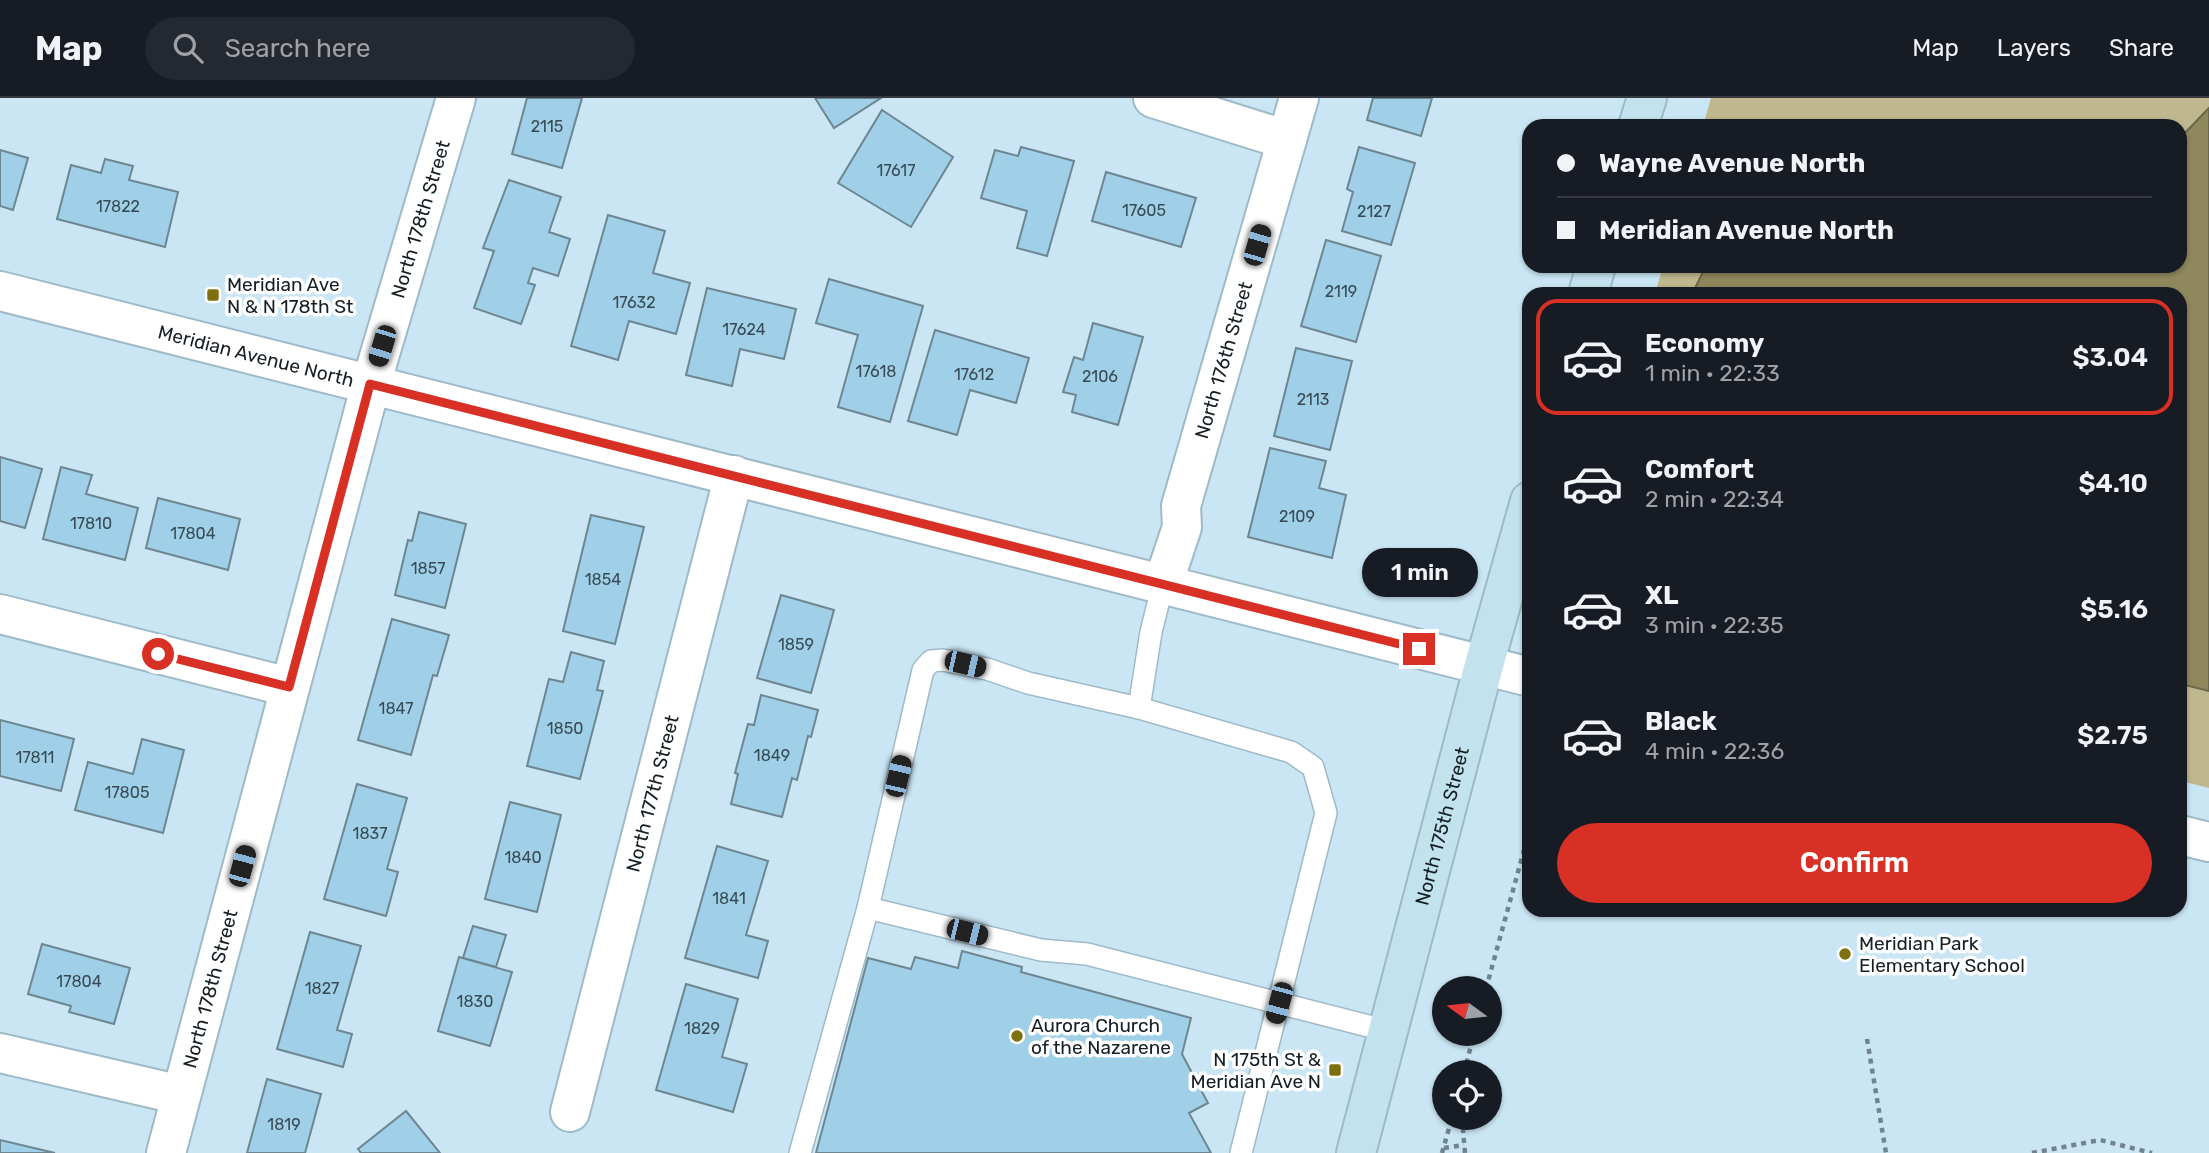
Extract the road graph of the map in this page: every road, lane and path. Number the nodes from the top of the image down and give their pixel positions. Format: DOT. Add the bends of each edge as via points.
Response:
graph roads {
  1 [pos="456,98"];
  2 [pos="1153,98"];
  3 [pos="1299,98"];
  4 [pos="1647,98"];
  5 [pos="1640,119"];
  6 [pos="1287,140"];
  7 [pos="0,291"];
  8 [pos="370,384"];
  9 [pos="734,475"];
  10 [pos="1522,529"];
  11 [pos="1163,584"];
  12 [pos="0,614"];
  13 [pos="1483,666"];
  14 [pos="1522,675"];
  15 [pos="289,687"];
  16 [pos="1139,708"];
  17 [pos="2187,837"];
  18 [pos="2209,842"];
  19 [pos="1522,857"];
  20 [pos="867,908"];
  21 [pos="1490,976"];
  22 [pos="1279,1003"];
  23 [pos="1388,1031"];
  24 [pos="1867,1039"];
  25 [pos="0,1053"];
  26 [pos="181,1095"];
  27 [pos="570,1112"];
  28 [pos="1449,1130"];
  29 [pos="1463,1130"];
  30 [pos="1464,1145"];
  31 [pos="1443,1151"];
  32 [pos="2043,1152"];
  33 [pos="166,1153"];
  34 [pos="800,1153"];
  35 [pos="1241,1153"];
  36 [pos="1356,1153"];
  37 [pos="1465,1153"];
  38 [pos="1886,1153"];
  39 [pos="2032,1153"];
  40 [pos="2152,1153"];
  1 -- 8 [label="street, North 178th Street"];
  2 -- 6 [label="street"];
  3 -- 6 [label="street, North 176th Street"];
  4 -- 5 [label="main road"];
  6 -- 11 [label="street, North 176th Street" via="1181,506 1182,527"];
  7 -- 8 [label="street, Meridian Avenue North"];
  8 -- 9 [label="street, Meridian Avenue North"];
  8 -- 15 [label="street, North 178th Street"];
  9 -- 11 [label="street, Meridian Avenue North"];
  9 -- 27 [label="street, North 177th Street"];
  10 -- 13 [label="main road, North 175th Street"];
  11 -- 13 [label="street, Meridian Avenue North"];
  11 -- 16 [label="lane"];
  12 -- 15 [label="street"];
  13 -- 14 [label="street, Meridian Avenue North"];
  13 -- 23 [label="main road, North 175th Street"];
  15 -- 26 [label="street, North 178th Street"];
  16 -- 20 [label="lane" via="987,669 931,661 922,670"];
  16 -- 22 [label="lane" via="1292,751 1313,767 1326,813"];
  17 -- 18 [label="street"];
  19 -- 21 [label="path"];
  20 -- 22 [label="lane" via="1041,950 1087,954"];
  20 -- 34 [label="lane"];
  22 -- 23 [label="lane"];
  22 -- 35 [label="lane"];
  23 -- 36 [label="main road, North 175th Street"];
  24 -- 38 [label="path"];
  25 -- 26 [label="street"];
  26 -- 33 [label="street, North 178th Street"];
  28 -- 31 [label="path"];
  29 -- 30 [label="path"];
  30 -- 31 [label="path"];
  30 -- 37 [label="path"];
  32 -- 39 [label="path"];
  32 -- 40 [label="path" via="2100,1140"];
}
